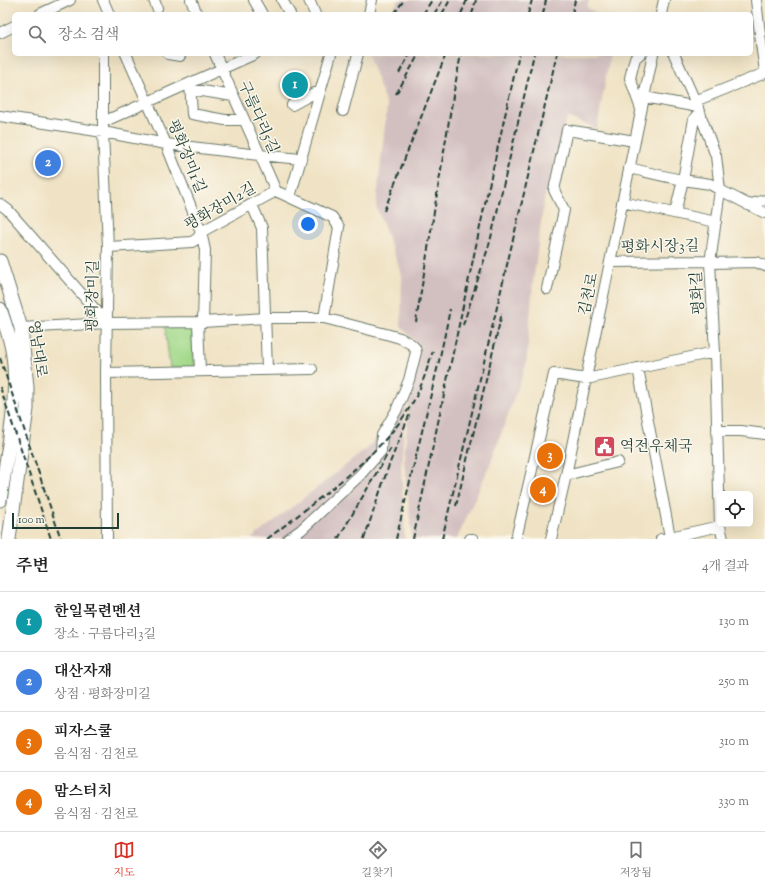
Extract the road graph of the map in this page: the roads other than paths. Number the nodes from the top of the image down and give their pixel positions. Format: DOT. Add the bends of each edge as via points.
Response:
graph roads {
  1 [pos="70,0"];
  2 [pos="103,0"];
  3 [pos="191,0"];
  4 [pos="254,0"];
  5 [pos="282,0"];
  6 [pos="309,0"];
  7 [pos="372,0"];
  8 [pos="664,0"];
  9 [pos="756,0"];
  10 [pos="44,12"];
  11 [pos="103,12"];
  12 [pos="108,12"];
  13 [pos="197,12"];
  14 [pos="261,12"];
  15 [pos="289,12"];
  16 [pos="314,12"];
  17 [pos="369,12"];
  18 [pos="661,12"];
  19 [pos="12,27"];
  20 [pos="0,32"];
  21 [pos="103,56"];
  22 [pos="127,56"];
  23 [pos="216,56"];
  24 [pos="250,56"];
  25 [pos="330,56"];
  26 [pos="357,56"];
  27 [pos="638,56"];
  28 [pos="653,56"];
  29 [pos="675,56"];
  30 [pos="221,69"];
  31 [pos="765,72"];
  32 [pos="190,86"];
  33 [pos="320,92"];
  34 [pos="233,96"];
  35 [pos="644,97"];
  36 [pos="147,102"];
  37 [pos="292,105"];
  38 [pos="698,108"];
  39 [pos="642,109"];
  40 [pos="343,111"];
  41 [pos="0,116"];
  42 [pos="244,120"];
  43 [pos="103,127"];
  44 [pos="635,141"];
  45 [pos="166,144"];
  46 [pos="259,155"];
  47 [pos="301,159"];
  48 [pos="629,168"];
  49 [pos="683,180"];
  50 [pos="720,190"];
  51 [pos="276,191"];
  52 [pos="290,197"];
  53 [pos="765,200"];
  54 [pos="622,202"];
  55 [pos="0,204"];
  56 [pos="252,204"];
  57 [pos="748,204"];
  58 [pos="675,213"];
  59 [pos="765,213"];
  60 [pos="716,222"];
  61 [pos="201,232"];
  62 [pos="108,247"];
  63 [pos="0,261"];
  64 [pos="610,262"];
  65 [pos="710,262"];
  66 [pos="765,266"];
  67 [pos="547,289"];
  68 [pos="0,309"];
  69 [pos="265,318"];
  70 [pos="324,318"];
  71 [pos="200,322"];
  72 [pos="106,323"];
  73 [pos="21,328"];
  74 [pos="715,352"];
  75 [pos="638,368"];
  76 [pos="312,369"];
  77 [pos="267,370"];
  78 [pos="200,371"];
  79 [pos="106,373"];
  80 [pos="586,380"];
  81 [pos="717,431"];
  82 [pos="765,434"];
  83 [pos="618,462"];
  84 [pos="566,475"];
  85 [pos="719,491"];
  86 [pos="0,500"];
  87 [pos="717,527"];
  88 [pos="720,527"];
  89 [pos="686,536"];
  90 [pos="666,538"];
  91 [pos="9,539"];
  92 [pos="107,539"];
  93 [pos="288,539"];
  94 [pos="516,539"];
  95 [pos="551,539"];
  96 [pos="723,539"];
  1 -- 10 [label="street"];
  2 -- 11 [label="street"];
  2 -- 12 [label="street"];
  3 -- 13 [label="street"];
  4 -- 14 [label="street"];
  5 -- 15 [label="street"];
  6 -- 16 [label="street"];
  7 -- 17 [label="street"];
  8 -- 18 [label="street"];
  9 -- 31 [label="street"];
  19 -- 20 [label="street"];
  21 -- 43 [label="street, 평화장미길"];
  22 -- 36 [label="street, 평화장미1길"];
  23 -- 30 [label="street, 구름다리5길"];
  24 -- 30 [label="street"];
  25 -- 33 [label="street"];
  26 -- 40 [label="street"];
  27 -- 39 [label="street" via="630,78"];
  28 -- 35 [label="street, 김천로"];
  29 -- 38 [label="street, 평화길"];
  30 -- 32 [label="street"];
  30 -- 34 [label="street, 구름다리5길"];
  31 -- 38 [label="street"];
  32 -- 34 [label="street"];
  32 -- 36 [label="street"];
  32 -- 42 [label="street" via="192,114 225,120"];
  33 -- 37 [label="street" via="314,92"];
  33 -- 47 [label="street"];
  34 -- 42 [label="street, 구름다리5길"];
  35 -- 38 [label="street"];
  35 -- 39 [label="street, 김천로"];
  36 -- 43 [label="street"];
  36 -- 45 [label="street, 평화장미1길"];
  38 -- 49 [label="street" via="688,145"];
  38 -- 50 [label="street, 평화길" via="716,156"];
  39 -- 44 [label="street, 김천로"];
  41 -- 43 [label="street"];
  42 -- 46 [label="street, 구름다리5길"];
  43 -- 45 [label="street"];
  43 -- 62 [label="street, 평화장미길"];
  44 -- 48 [label="street, 김천로"];
  44 -- 67 [label="street" via="567,130 554,190 564,210"];
  45 -- 46 [label="street"];
  45 -- 61 [label="street, 평화장미1길"];
  46 -- 47 [label="street"];
  46 -- 51 [label="street, 구름다리5길"];
  47 -- 52 [label="street"];
  48 -- 49 [label="street"];
  48 -- 54 [label="street, 김천로"];
  49 -- 50 [label="street" via="710,184"];
  49 -- 58 [label="street"];
  50 -- 57 [label="street"];
  50 -- 60 [label="street, 평화길"];
  51 -- 52 [label="street, 평화장미2길"];
  51 -- 56 [label="street, 평화장미2길"];
  52 -- 70 [label="street, 평화장미2길" via="332,217 339,227"];
  53 -- 57 [label="street"];
  54 -- 58 [label="street"];
  54 -- 64 [label="street, 김천로"];
  55 -- 72 [label="street"];
  56 -- 61 [label="street, 평화장미2길"];
  56 -- 69 [label="street" via="262,228"];
  57 -- 59 [label="street"];
  58 -- 60 [label="street"];
  60 -- 65 [label="street, 평화길"];
  61 -- 62 [label="street, 평화장미2길" via="192,242"];
  61 -- 71 [label="street, 평화장미1길" via="205,250"];
  62 -- 72 [label="street, 평화장미길"];
  63 -- 73 [label="main road, 영남대로"];
  64 -- 65 [label="street, 평화시장3길"];
  64 -- 80 [label="street, 김천로"];
  65 -- 66 [label="street, 평화시장3길" via="756,262"];
  65 -- 74 [label="street, 평화길"];
  68 -- 86 [label="main road, 영남대로" via="10,339 15,385"];
  69 -- 70 [label="street"];
  69 -- 71 [label="street"];
  69 -- 77 [label="street"];
  70 -- 93 [label="street" via="400,338 411,344 416,352 399,405 382,435 381,451 360,475"];
  71 -- 72 [label="street"];
  71 -- 78 [label="street, 평화장미1길"];
  72 -- 73 [label="street"];
  72 -- 79 [label="street, 평화장미길"];
  73 -- 91 [label="main road, 영남대로" via="27,409"];
  74 -- 75 [label="street"];
  74 -- 81 [label="street, 평화길"];
  75 -- 80 [label="street"];
  75 -- 90 [label="street"];
  76 -- 77 [label="street"];
  77 -- 78 [label="street"];
  78 -- 79 [label="street"];
  79 -- 92 [label="street, 평화장미길"];
  80 -- 84 [label="street, 김천로"];
  80 -- 94 [label="street" via="554,374"];
  81 -- 82 [label="street"];
  81 -- 85 [label="street, 평화길"];
  83 -- 84 [label="street"];
  84 -- 95 [label="street, 김천로"];
  87 -- 89 [label="street"];
  88 -- 96 [label="street, 평화길"];
  89 -- 90 [label="street"];
}
